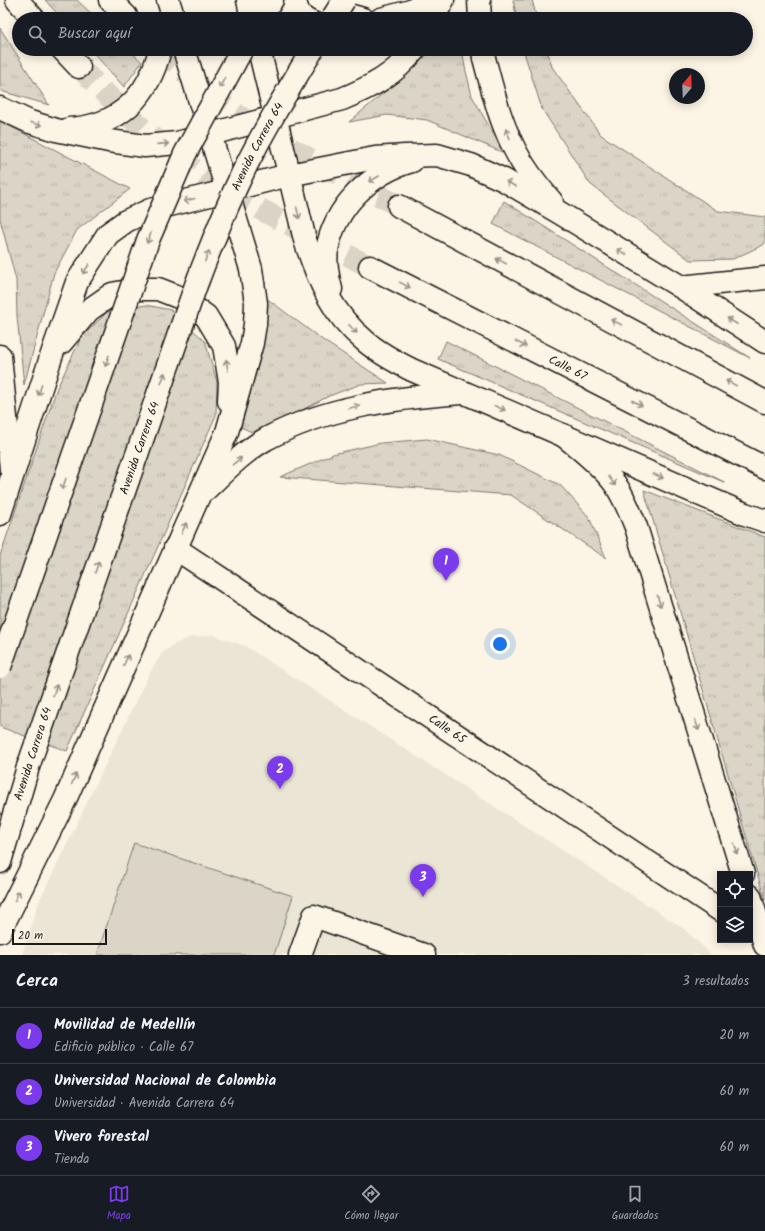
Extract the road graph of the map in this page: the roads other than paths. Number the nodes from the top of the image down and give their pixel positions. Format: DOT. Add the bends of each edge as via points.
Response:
graph roads {
  1 [pos="17,0"];
  2 [pos="110,0"];
  3 [pos="167,0"];
  4 [pos="248,0"];
  5 [pos="272,0"];
  6 [pos="319,0"];
  7 [pos="344,0"];
  8 [pos="430,0"];
  9 [pos="443,0"];
  10 [pos="479,0"];
  11 [pos="28,12"];
  12 [pos="122,12"];
  13 [pos="166,12"];
  14 [pos="171,12"];
  15 [pos="251,12"];
  16 [pos="264,12"];
  17 [pos="336,12"];
  18 [pos="342,12"];
  19 [pos="411,12"];
  20 [pos="437,12"];
  21 [pos="480,12"];
  22 [pos="69,56"];
  23 [pos="159,56"];
  24 [pos="186,56"];
  25 [pos="238,56"];
  26 [pos="261,56"];
  27 [pos="309,56"];
  28 [pos="409,56"];
  29 [pos="484,56"];
  30 [pos="79,67"];
  31 [pos="0,108"];
  32 [pos="275,117"];
  33 [pos="56,130"];
  34 [pos="210,134"];
  35 [pos="437,155"];
  36 [pos="289,175"];
  37 [pos="227,191"];
  38 [pos="399,206"];
  39 [pos="560,213"];
  40 [pos="370,267"];
  41 [pos="765,278"];
  42 [pos="680,287"];
  43 [pos="337,311"];
  44 [pos="765,342"];
  45 [pos="0,356"];
  46 [pos="50,357"];
  47 [pos="464,393"];
  48 [pos="765,402"];
  49 [pos="227,432"];
  50 [pos="563,435"];
  51 [pos="765,468"];
  52 [pos="12,478"];
  53 [pos="198,496"];
  54 [pos="0,514"];
  55 [pos="765,521"];
  56 [pos="175,548"];
  57 [pos="0,667"];
  58 [pos="0,862"];
  59 [pos="742,871"];
  60 [pos="752,907"];
  61 [pos="717,908"];
  62 [pos="0,931"];
  63 [pos="759,938"];
  64 [pos="300,955"];
  65 [pos="419,955"];
  1 -- 11 [label="main road"];
  2 -- 12 [label="main road"];
  3 -- 13 [label="main road"];
  3 -- 14 [label="main road"];
  4 -- 15 [label="main road"];
  5 -- 16 [label="main road"];
  6 -- 18 [label="main road"];
  7 -- 17 [label="main road, bridge"];
  8 -- 19 [label="main road"];
  9 -- 20 [label="main road"];
  10 -- 21 [label="main road"];
  22 -- 30 [label="main road"];
  23 -- 33 [label="main road" via="142,93 122,112 106,121 84,128"];
  24 -- 34 [label="main road"];
  25 -- 57 [label="main road, one-way, bridge" via="185,154 148,240"];
  26 -- 32 [label="main road"];
  58 -- 27 [label="main road, Avenida Carrera 64, one-way, bridge" via="28,767 196,285 221,220 246,166"];
  28 -- 32 [label="main road" via="385,78 366,89 342,99"];
  39 -- 29 [label="main road, one-way" via="531,176 513,146 499,112"];
  31 -- 33 [label="main road, one-way" via="30,122"];
  32 -- 34 [label="main road"];
  32 -- 36 [label="main road"];
  33 -- 34 [label="main road, one-way" via="145,146 177,143"];
  34 -- 37 [label="main road"];
  35 -- 36 [label="main road" via="375,158"];
  39 -- 35 [label="main road, one-way" via="471,164"];
  35 -- 43 [label="main road, one-way" via="408,162 390,170 367,183 348,202 335,226 327,251 328,279"];
  36 -- 37 [label="main road"];
  36 -- 43 [label="main road, one-way" via="312,263"];
  37 -- 46 [label="main road, one-way" via="150,210 126,221 108,234 78,282"];
  37 -- 49 [label="main road" via="250,269 256,303 252,343"];
  48 -- 38 [label="main road, one-way"];
  42 -- 39 [label="main road, one-way"];
  40 -- 51 [label="main road, Calle 67, one-way"];
  41 -- 42 [label="main road"];
  44 -- 42 [label="main road, one-way"];
  43 -- 47 [label="main road, one-way" via="365,341 385,356"];
  45 -- 52 [label="main road"];
  49 -- 46 [label="main road, one-way" via="230,382 224,346 206,316 181,298 158,290 138,289 112,294 90,310"];
  46 -- 52 [label="main road, one-way"];
  47 -- 50 [label="main road, one-way"];
  53 -- 47 [label="main road, one-way" via="248,452 296,426 374,402"];
  49 -- 53 [label="main road"];
  50 -- 55 [label="main road, one-way"];
  50 -- 59 [label="main road, one-way" via="613,480 630,510"];
  52 -- 54 [label="main road"];
  56 -- 53 [label="main road, one-way"];
  56 -- 61 [label="main road, Calle 65"];
  62 -- 56 [label="main road, one-way" via="65,800"];
  60 -- 63 [label="main road"];
  64 -- 65 [label="main road" via="314,916"];
}
